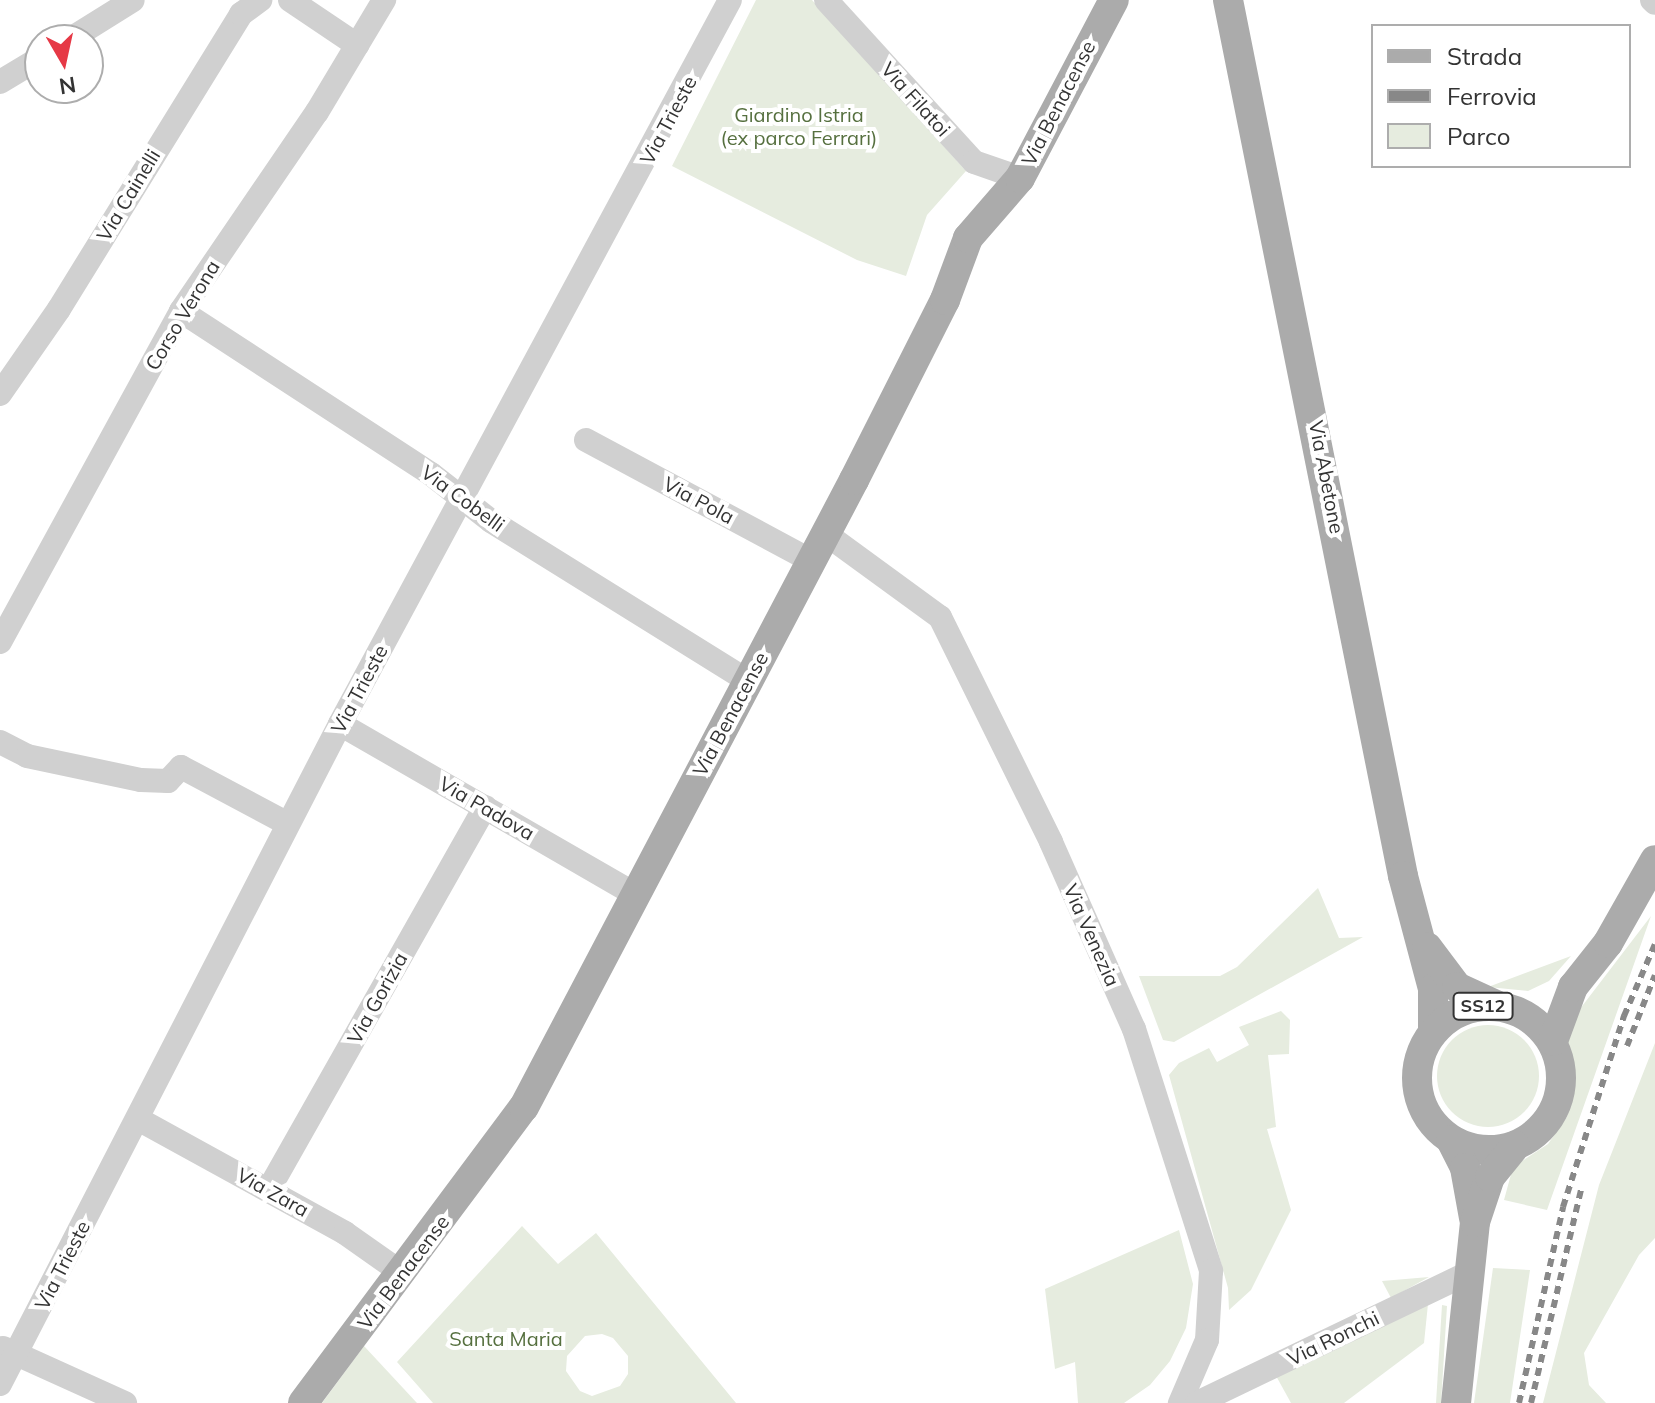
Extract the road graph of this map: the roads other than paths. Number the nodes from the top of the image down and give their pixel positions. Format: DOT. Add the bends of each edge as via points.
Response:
graph roads {
  1 [pos="133,0"];
  2 [pos="260,0"];
  3 [pos="290,0"];
  4 [pos="384,0"];
  5 [pos="730,0"];
  6 [pos="826,0"];
  7 [pos="1114,0"];
  8 [pos="1226,5"];
  9 [pos="95,24"];
  10 [pos="357,45"];
  11 [pos="24,68"];
  12 [pos="0,82"];
  13 [pos="1020,178"];
  14 [pos="181,311"];
  15 [pos="0,394"];
  16 [pos="586,440"];
  17 [pos="461,498"];
  18 [pos="826,534"];
  19 [pos="812,561"];
  20 [pos="0,642"];
  21 [pos="748,681"];
  22 [pos="340,724"];
  23 [pos="0,742"];
  24 [pos="485,807"];
  25 [pos="288,824"];
  26 [pos="1655,860"];
  27 [pos="633,893"];
  28 [pos="1422,938"];
  29 [pos="1573,987"];
  30 [pos="1513,1010"];
  31 [pos="1433,1032"];
  32 [pos="1553,1041"];
  33 [pos="138,1119"];
  34 [pos="1451,1140"];
  35 [pos="1515,1146"];
  36 [pos="269,1189"];
  37 [pos="1475,1222"];
  38 [pos="402,1273"];
  39 [pos="1468,1273"];
  40 [pos="8,1350"];
  41 [pos="0,1384"];
  42 [pos="125,1403"];
  43 [pos="303,1403"];
  44 [pos="1180,1403"];
  45 [pos="1197,1403"];
  46 [pos="1456,1403"];
  1 -- 9 [label="street"];
  2 -- 15 [label="street, Via Cainelli" via="241,14 59,309"];
  3 -- 10 [label="street"];
  4 -- 10 [label="street, Corso Verona"];
  5 -- 17 [label="street, Via Trieste"];
  6 -- 13 [label="street, Via Filatoi" via="974,162"];
  7 -- 13 [label="main road, Via Benacense"];
  8 -- 28 [label="main road, Via Abetone / SS12" via="1403,876"];
  10 -- 14 [label="street, Corso Verona"];
  11 -- 12 [label="street"];
  13 -- 18 [label="main road, Via Benacense" via="968,238 945,300"];
  14 -- 17 [label="street, Via Cobelli"];
  14 -- 20 [label="street, Corso Verona"];
  16 -- 19 [label="street, Via Pola"];
  17 -- 21 [label="street, Via Cobelli"];
  17 -- 22 [label="street, Via Trieste"];
  18 -- 19 [label="main road, Via Benacense"];
  18 -- 44 [label="street, Via Venezia" via="940,617 1051,842 1134,1029 1211,1271 1207,1340"];
  19 -- 21 [label="main road, Via Benacense"];
  21 -- 27 [label="main road, Via Benacense"];
  22 -- 24 [label="street, Via Padova"];
  22 -- 25 [label="street, Via Trieste"];
  23 -- 25 [label="street" via="27,756 141,780 168,781 181,767"];
  24 -- 27 [label="street, Via Padova"];
  24 -- 36 [label="street, Via Gorizia"];
  25 -- 33 [label="street, Via Trieste"];
  26 -- 29 [label="main road" via="1608,943"];
  27 -- 38 [label="main road, Via Benacense" via="524,1107"];
  28 -- 30 [label="main road, SS12" via="1457,987"];
  28 -- 31 [label="main road, SS12" via="1433,989"];
  29 -- 30 [label="main road"];
  29 -- 32 [label="main road"];
  30 -- 31 [label="main road, SS12" via="1458,1012"];
  30 -- 32 [label="main road, SS12"];
  31 -- 34 [label="main road, SS12" via="1419,1058 1419,1099 1428,1118"];
  32 -- 35 [label="main road, SS12" via="1561,1065 1557,1102 1537,1134"];
  33 -- 36 [label="street, Via Zara"];
  33 -- 40 [label="street, Via Trieste"];
  34 -- 35 [label="main road" via="1476,1150"];
  34 -- 37 [label="main road, SS12" via="1465,1168"];
  35 -- 37 [label="main road, SS12" via="1490,1177"];
  36 -- 38 [label="street, Via Zara"];
  37 -- 39 [label="main road, SS12"];
  38 -- 43 [label="main road, Via Benacense"];
  39 -- 45 [label="street, Via Ronchi"];
  39 -- 46 [label="main road, SS12"];
  40 -- 41 [label="street, Via Trieste"];
  40 -- 42 [label="street"];
}
